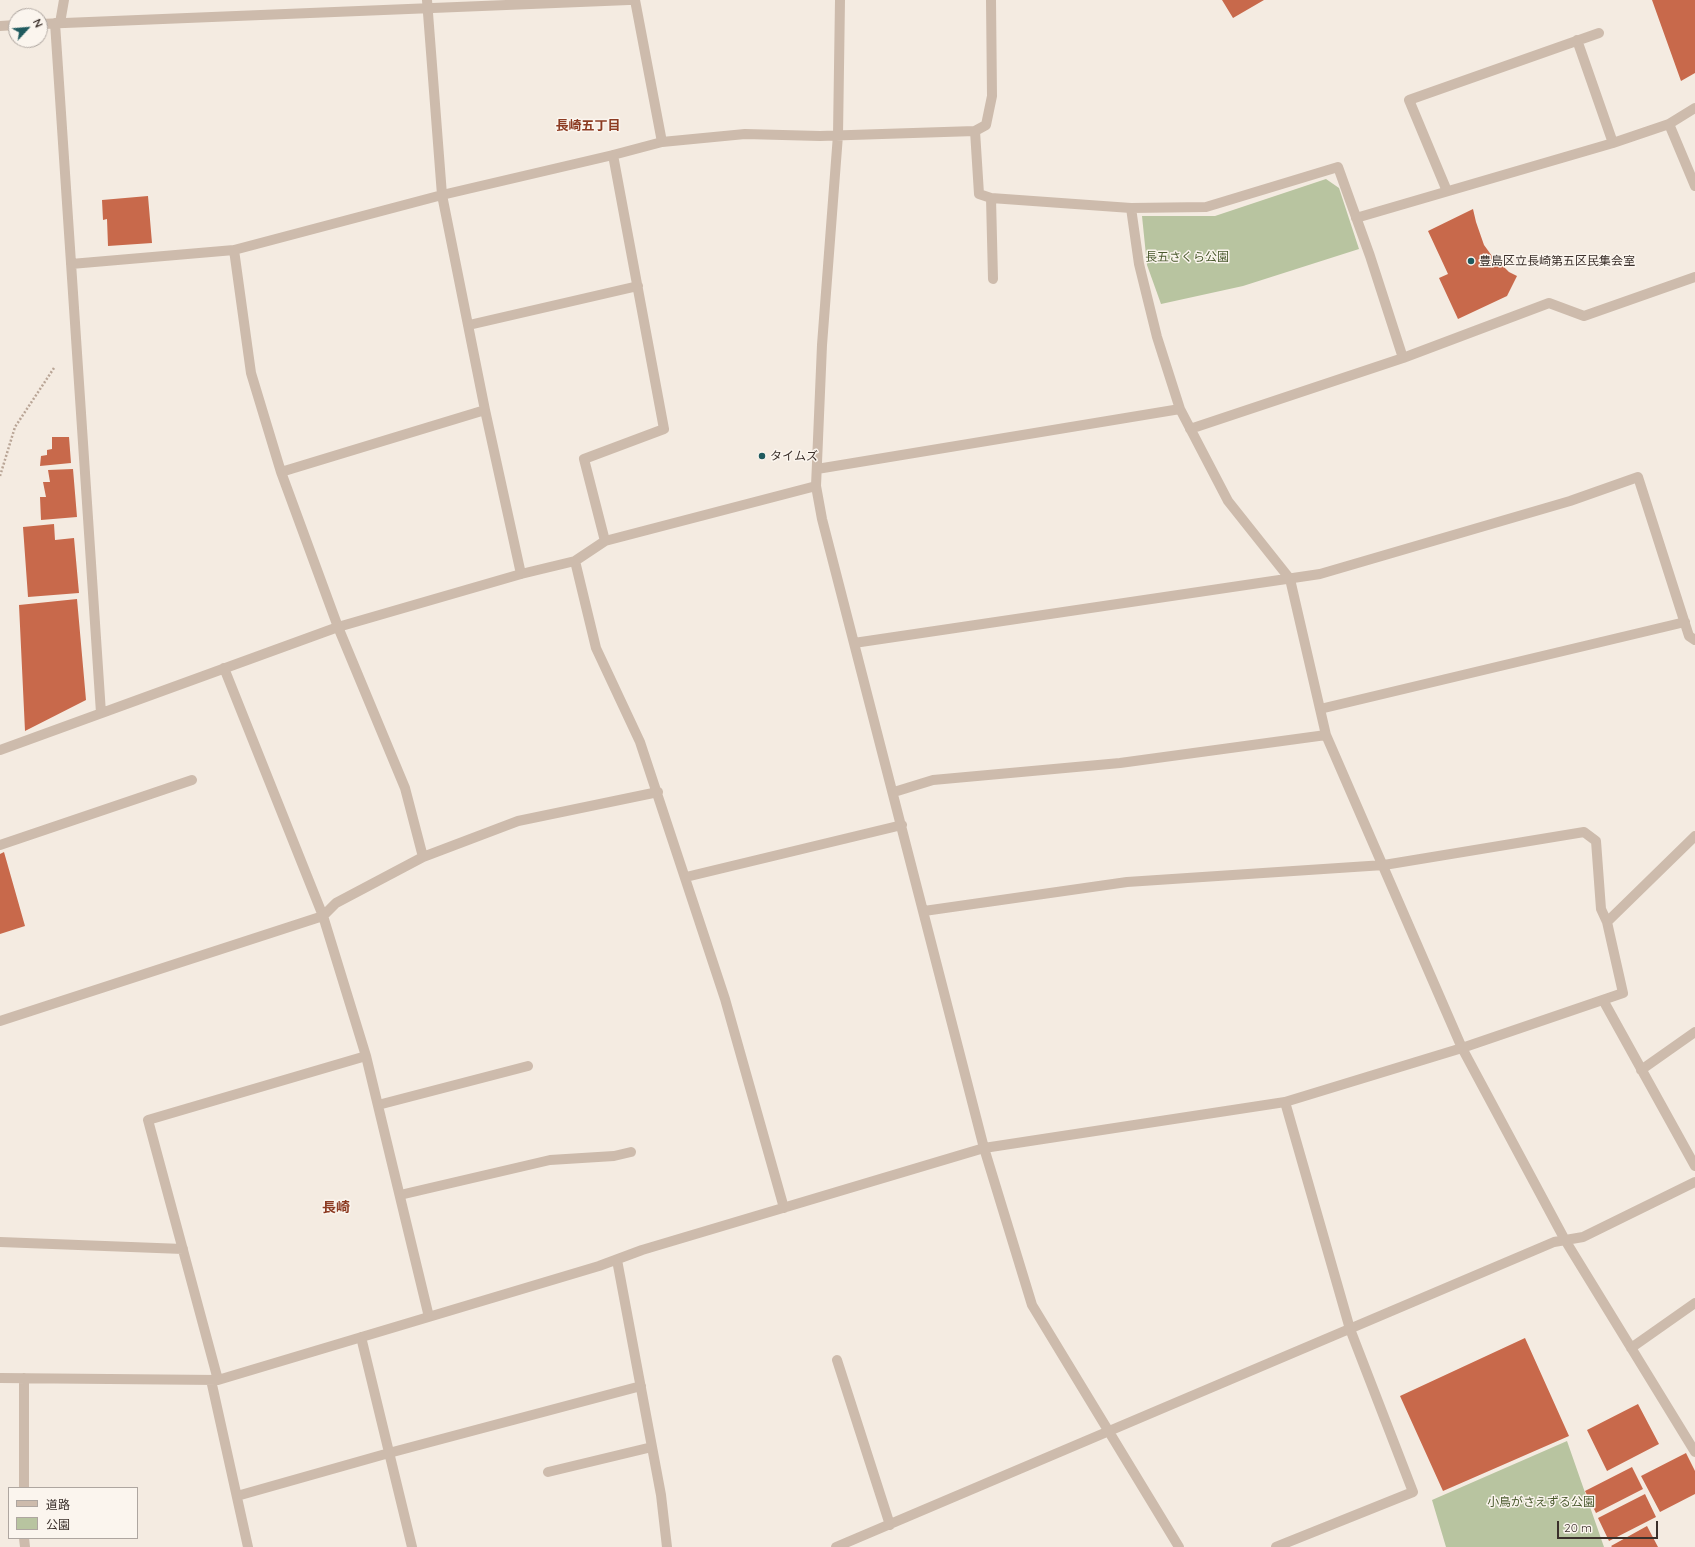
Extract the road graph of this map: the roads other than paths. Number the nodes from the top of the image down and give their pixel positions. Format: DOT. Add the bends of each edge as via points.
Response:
graph roads {
  1 [pos="64,0"];
  2 [pos="629,0"];
  3 [pos="635,0"];
  4 [pos="840,0"];
  5 [pos="991,0"];
  6 [pos="427,4"];
  7 [pos="58,23"];
  8 [pos="48,24"];
  9 [pos="1599,33"];
  10 [pos="1577,40"];
  11 [pos="1695,108"];
  12 [pos="1669,124"];
  13 [pos="975,131"];
  14 [pos="838,135"];
  15 [pos="662,142"];
  16 [pos="1613,143"];
  17 [pos="613,155"];
  18 [pos="1695,186"];
  19 [pos="1447,191"];
  20 [pos="442,195"];
  21 [pos="991,198"];
  22 [pos="1131,208"];
  23 [pos="1356,218"];
  24 [pos="234,250"];
  25 [pos="71,264"];
  26 [pos="1695,276"];
  27 [pos="993,279"];
  28 [pos="638,286"];
  29 [pos="469,325"];
  30 [pos="1403,358"];
  31 [pos="1180,409"];
  32 [pos="485,410"];
  33 [pos="1190,429"];
  34 [pos="817,469"];
  35 [pos="280,472"];
  36 [pos="816,486"];
  37 [pos="605,541"];
  38 [pos="575,561"];
  39 [pos="521,574"];
  40 [pos="1290,579"];
  41 [pos="1685,622"];
  42 [pos="338,627"];
  43 [pos="1695,640"];
  44 [pos="854,643"];
  45 [pos="224,668"];
  46 [pos="1320,709"];
  47 [pos="101,713"];
  48 [pos="1326,735"];
  49 [pos="0,750"];
  50 [pos="192,780"];
  51 [pos="658,792"];
  52 [pos="894,792"];
  53 [pos="902,824"];
  54 [pos="1695,836"];
  55 [pos="0,845"];
  56 [pos="423,856"];
  57 [pos="1384,865"];
  58 [pos="686,877"];
  59 [pos="924,910"];
  60 [pos="323,916"];
  61 [pos="1607,922"];
  62 [pos="1603,1000"];
  63 [pos="0,1021"];
  64 [pos="1695,1032"];
  65 [pos="1462,1048"];
  66 [pos="366,1056"];
  67 [pos="528,1066"];
  68 [pos="1641,1070"];
  69 [pos="1285,1102"];
  70 [pos="378,1105"];
  71 [pos="984,1148"];
  72 [pos="631,1152"];
  73 [pos="1695,1166"];
  74 [pos="1695,1182"];
  75 [pos="400,1195"];
  76 [pos="784,1208"];
  77 [pos="1565,1240"];
  78 [pos="0,1242"];
  79 [pos="183,1249"];
  80 [pos="617,1260"];
  81 [pos="1695,1303"];
  82 [pos="430,1317"];
  83 [pos="1350,1329"];
  84 [pos="361,1337"];
  85 [pos="1631,1348"];
  86 [pos="837,1360"];
  87 [pos="0,1378"];
  88 [pos="24,1378"];
  89 [pos="214,1380"];
  90 [pos="641,1386"];
  91 [pos="1109,1431"];
  92 [pos="652,1446"];
  93 [pos="1695,1452"];
  94 [pos="389,1453"];
  95 [pos="548,1472"];
  96 [pos="24,1487"];
  97 [pos="237,1496"];
  98 [pos="890,1525"];
  99 [pos="248,1547"];
  100 [pos="412,1547"];
  101 [pos="667,1547"];
  102 [pos="836,1547"];
  103 [pos="1179,1547"];
  104 [pos="1276,1547"];
  1 -- 7 [label="street"];
  2 -- 6 [label="street"];
  3 -- 15 [label="street"];
  4 -- 14 [label="street"];
  5 -- 13 [label="street" via="992,96 986,125"];
  6 -- 7 [label="street"];
  6 -- 20 [label="street"];
  7 -- 8 [label="street"];
  7 -- 25 [label="street"];
  9 -- 10 [label="street"];
  10 -- 16 [label="street"];
  10 -- 19 [label="street" via="1408,100"];
  11 -- 12 [label="street"];
  12 -- 16 [label="street"];
  12 -- 18 [label="street"];
  13 -- 14 [label="street"];
  13 -- 21 [label="street" via="979,194"];
  14 -- 15 [label="street" via="745,134"];
  14 -- 34 [label="street" via="822,345"];
  15 -- 17 [label="street"];
  16 -- 19 [label="street"];
  17 -- 20 [label="street"];
  17 -- 28 [label="street"];
  19 -- 23 [label="street"];
  20 -- 24 [label="street"];
  20 -- 29 [label="street"];
  21 -- 22 [label="street"];
  21 -- 27 [label="street"];
  22 -- 23 [label="street" via="1206,207 1338,167"];
  22 -- 31 [label="street" via="1139,264 1157,337"];
  23 -- 30 [label="street"];
  24 -- 25 [label="street"];
  24 -- 35 [label="street" via="251,373"];
  25 -- 47 [label="street"];
  26 -- 30 [label="street" via="1584,316 1549,302"];
  28 -- 29 [label="street"];
  28 -- 37 [label="street" via="664,430 584,459"];
  29 -- 32 [label="street"];
  30 -- 33 [label="street"];
  31 -- 33 [label="street"];
  31 -- 34 [label="street"];
  32 -- 35 [label="street"];
  32 -- 39 [label="street"];
  33 -- 40 [label="street" via="1228,501"];
  34 -- 36 [label="street"];
  35 -- 42 [label="street"];
  36 -- 37 [label="street"];
  36 -- 44 [label="street"];
  37 -- 38 [label="street"];
  38 -- 39 [label="street"];
  38 -- 51 [label="street" via="596,648 640,742"];
  39 -- 42 [label="street"];
  40 -- 41 [label="street" via="1320,574 1396,552 1570,501 1638,477"];
  40 -- 44 [label="street"];
  40 -- 46 [label="street"];
  41 -- 43 [label="street" via="1689,636"];
  41 -- 46 [label="street"];
  42 -- 45 [label="street"];
  42 -- 56 [label="street" via="405,788"];
  44 -- 52 [label="street"];
  45 -- 47 [label="street"];
  45 -- 60 [label="street"];
  46 -- 48 [label="street"];
  47 -- 49 [label="street"];
  48 -- 52 [label="street" via="1120,763 933,780"];
  48 -- 57 [label="street"];
  50 -- 55 [label="street"];
  51 -- 56 [label="street" via="518,821"];
  51 -- 58 [label="street"];
  52 -- 53 [label="street"];
  53 -- 58 [label="street"];
  53 -- 59 [label="street"];
  54 -- 61 [label="street"];
  56 -- 60 [label="street" via="336,903"];
  57 -- 59 [label="street" via="1128,882"];
  57 -- 61 [label="street" via="1584,832 1596,842 1601,909"];
  57 -- 65 [label="street"];
  58 -- 76 [label="street" via="725,999"];
  59 -- 71 [label="street"];
  60 -- 63 [label="street"];
  60 -- 66 [label="street"];
  61 -- 62 [label="street" via="1623,993"];
  62 -- 65 [label="street"];
  62 -- 68 [label="street"];
  64 -- 68 [label="street"];
  65 -- 69 [label="street"];
  65 -- 77 [label="street"];
  66 -- 70 [label="street"];
  66 -- 79 [label="street" via="148,1120"];
  67 -- 70 [label="street"];
  68 -- 73 [label="street"];
  69 -- 71 [label="street"];
  69 -- 83 [label="street"];
  70 -- 75 [label="street"];
  71 -- 76 [label="street"];
  71 -- 91 [label="street" via="1032,1306"];
  72 -- 75 [label="street" via="614,1156 550,1160"];
  74 -- 77 [label="street" via="1583,1237"];
  75 -- 82 [label="street"];
  76 -- 80 [label="street" via="642,1250"];
  77 -- 83 [label="street" via="1554,1242"];
  77 -- 85 [label="street"];
  78 -- 79 [label="street"];
  79 -- 89 [label="street"];
  80 -- 82 [label="street"];
  80 -- 90 [label="street"];
  81 -- 85 [label="street"];
  82 -- 84 [label="street"];
  83 -- 91 [label="street"];
  83 -- 104 [label="street" via="1413,1492"];
  84 -- 89 [label="street"];
  84 -- 94 [label="street"];
  85 -- 93 [label="street"];
  86 -- 98 [label="street"];
  87 -- 88 [label="street"];
  88 -- 89 [label="street"];
  88 -- 96 [label="street"];
  89 -- 97 [label="street"];
  90 -- 92 [label="street"];
  90 -- 94 [label="street"];
  91 -- 98 [label="street"];
  91 -- 103 [label="street"];
  92 -- 95 [label="street"];
  92 -- 101 [label="street"];
  94 -- 97 [label="street"];
  94 -- 100 [label="street"];
  97 -- 99 [label="street"];
  98 -- 102 [label="street"];
}
